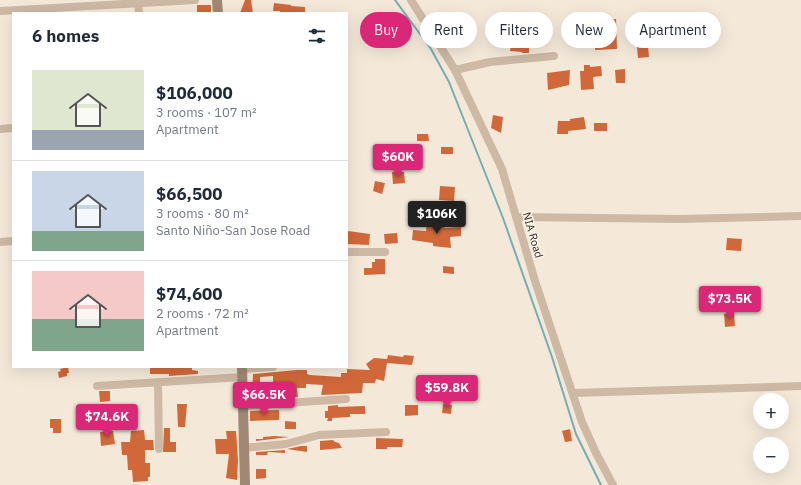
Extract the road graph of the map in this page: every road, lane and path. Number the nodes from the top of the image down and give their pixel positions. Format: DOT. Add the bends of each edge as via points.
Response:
graph roads {
  1 [pos="195,0"];
  2 [pos="217,0"];
  3 [pos="411,0"];
  4 [pos="138,2"];
  5 [pos="0,12"];
  6 [pos="139,12"];
  7 [pos="218,12"];
  8 [pos="554,56"];
  9 [pos="455,70"];
  10 [pos="12,128"];
  11 [pos="0,129"];
  12 [pos="801,216"];
  13 [pos="516,217"];
  14 [pos="12,241"];
  15 [pos="0,242"];
  16 [pos="348,252"];
  17 [pos="385,252"];
  18 [pos="265,368"];
  19 [pos="242,371"];
  20 [pos="158,382"];
  21 [pos="97,386"];
  22 [pos="801,386"];
  23 [pos="573,393"];
  24 [pos="346,399"];
  25 [pos="242,406"];
  26 [pos="386,432"];
  27 [pos="243,448"];
  28 [pos="159,449"];
  29 [pos="245,485"];
  30 [pos="613,485"];
  1 -- 4 [label="street"];
  2 -- 7 [label="main road"];
  3 -- 9 [label="street, NIA Road"];
  4 -- 5 [label="street"];
  4 -- 6 [label="street"];
  8 -- 9 [label="street" via="490,62"];
  9 -- 13 [label="street, NIA Road" via="502,169"];
  10 -- 11 [label="street"];
  12 -- 13 [label="street" via="680,220"];
  13 -- 23 [label="street, NIA Road"];
  14 -- 15 [label="street"];
  16 -- 17 [label="street"];
  18 -- 19 [label="street"];
  19 -- 20 [label="street"];
  19 -- 25 [label="main road"];
  20 -- 21 [label="street"];
  20 -- 28 [label="street"];
  22 -- 23 [label="street"];
  23 -- 30 [label="street, NIA Road" via="588,437"];
  24 -- 25 [label="street"];
  25 -- 27 [label="main road"];
  26 -- 27 [label="street" via="319,435 286,444"];
  27 -- 29 [label="main road"];
}
